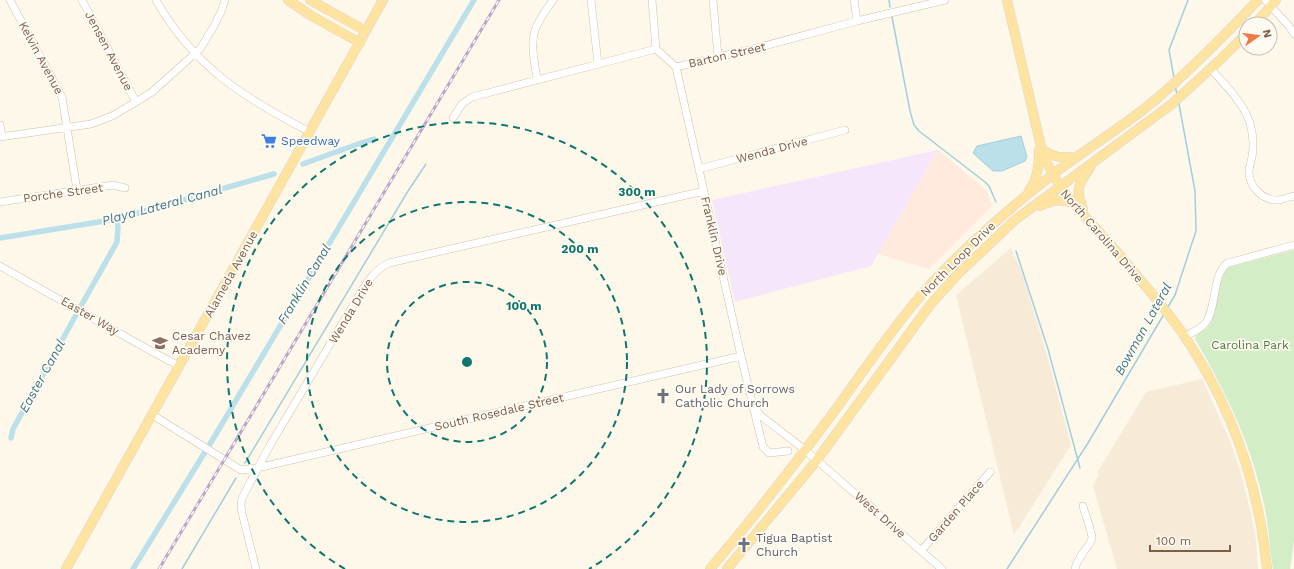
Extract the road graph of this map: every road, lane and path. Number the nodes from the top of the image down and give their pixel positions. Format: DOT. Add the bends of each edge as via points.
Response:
graph roads {
  1 [pos="10,0"];
  2 [pos="82,0"];
  3 [pos="156,0"];
  4 [pos="225,0"];
  5 [pos="288,0"];
  6 [pos="310,0"];
  7 [pos="383,0"];
  8 [pos="553,0"];
  9 [pos="591,0"];
  10 [pos="652,0"];
  11 [pos="713,0"];
  12 [pos="854,0"];
  13 [pos="946,0"];
  14 [pos="1007,0"];
  15 [pos="1258,0"];
  16 [pos="1271,2"];
  17 [pos="1261,16"];
  18 [pos="857,21"];
  19 [pos="366,31"];
  20 [pos="1294,34"];
  21 [pos="1238,42"];
  22 [pos="360,43"];
  23 [pos="656,49"];
  24 [pos="195,53"];
  25 [pos="718,57"];
  26 [pos="598,64"];
  27 [pos="676,67"];
  28 [pos="1211,69"];
  29 [pos="537,79"];
  30 [pos="136,102"];
  31 [pos="453,118"];
  32 [pos="0,125"];
  33 [pos="67,128"];
  34 [pos="845,130"];
  35 [pos="310,132"];
  36 [pos="1,137"];
  37 [pos="1040,144"];
  38 [pos="1077,157"];
  39 [pos="1094,161"];
  40 [pos="699,169"];
  41 [pos="1052,175"];
  42 [pos="1060,186"];
  43 [pos="125,188"];
  44 [pos="77,190"];
  45 [pos="704,191"];
  46 [pos="1294,196"];
  47 [pos="1025,197"];
  48 [pos="0,202"];
  49 [pos="1076,205"];
  50 [pos="1027,211"];
  51 [pos="1084,214"];
  52 [pos="1294,245"];
  53 [pos="951,263"];
  54 [pos="0,266"];
  55 [pos="959,273"];
  56 [pos="1185,336"];
  57 [pos="741,356"];
  58 [pos="179,366"];
  59 [pos="753,405"];
  60 [pos="151,414"];
  61 [pos="805,450"];
  62 [pos="788,451"];
  63 [pos="817,460"];
  64 [pos="257,468"];
  65 [pos="990,472"];
  66 [pos="1083,506"];
  67 [pos="921,551"];
  68 [pos="714,568"];
  69 [pos="66,569"];
  70 [pos="256,569"];
  71 [pos="727,569"];
  72 [pos="942,569"];
  73 [pos="1075,569"];
  74 [pos="1267,569"];
  1 -- 33 [label="street, Kelvin Avenue" via="60,92"];
  2 -- 30 [label="street, Jensen Avenue"];
  3 -- 24 [label="street" via="174,30"];
  4 -- 24 [label="street" via="214,26"];
  5 -- 22 [label="main road"];
  6 -- 19 [label="main road"];
  7 -- 19 [label="main road, Alameda Avenue"];
  8 -- 29 [label="street" via="537,25 534,36"];
  9 -- 26 [label="street"];
  10 -- 23 [label="street"];
  11 -- 25 [label="street"];
  12 -- 18 [label="street"];
  13 -- 18 [label="street, Barton Street"];
  14 -- 37 [label="main road, North Carolina Drive"];
  15 -- 38 [label="main road, North Loop Drive" via="1184,75"];
  16 -- 17 [label="main road"];
  16 -- 20 [label="street"];
  18 -- 25 [label="street, Barton Street"];
  19 -- 22 [label="main road, Alameda Avenue"];
  21 -- 28 [label="main road, North Loop Drive"];
  22 -- 35 [label="main road, Alameda Avenue"];
  23 -- 26 [label="street"];
  23 -- 27 [label="street, Barton Street"];
  24 -- 30 [label="street" via="152,92"];
  24 -- 35 [label="street" via="216,74 249,98"];
  25 -- 27 [label="street, Barton Street"];
  26 -- 29 [label="street"];
  27 -- 40 [label="street, Franklin Drive"];
  28 -- 39 [label="main road, North Loop Drive" via="1168,106"];
  28 -- 46 [label="street" via="1239,102 1250,122 1253,143 1249,176 1254,187 1270,199 1280,200"];
  29 -- 31 [label="street" via="472,97 462,104"];
  30 -- 33 [label="street" via="102,120"];
  32 -- 36 [label="street"];
  33 -- 36 [label="street"];
  33 -- 44 [label="street, Kelvin Avenue"];
  34 -- 40 [label="street, Wenda Drive"];
  35 -- 58 [label="main road, Alameda Avenue"];
  37 -- 38 [label="main road" via="1048,154 1056,157"];
  37 -- 41 [label="main road, North Carolina Drive"];
  37 -- 47 [label="main road" via="1038,171"];
  38 -- 41 [label="main road, North Loop Drive"];
  39 -- 42 [label="main road, North Loop Drive"];
  39 -- 51 [label="main road" via="1078,189"];
  40 -- 45 [label="street, Franklin Drive"];
  41 -- 42 [label="main road, North Carolina Drive"];
  41 -- 47 [label="main road, North Loop Drive"];
  42 -- 49 [label="main road, North Carolina Drive"];
  42 -- 50 [label="main road, North Loop Drive"];
  43 -- 44 [label="street, Porche Street" via="113,185"];
  44 -- 48 [label="street, Porche Street"];
  45 -- 57 [label="street, Franklin Drive"];
  45 -- 64 [label="street, Wenda Drive" via="383,266 370,278"];
  47 -- 53 [label="main road, North Loop Drive"];
  49 -- 50 [label="main road" via="1059,200"];
  49 -- 51 [label="main road, North Carolina Drive"];
  50 -- 55 [label="main road, North Loop Drive"];
  51 -- 56 [label="main road, North Carolina Drive"];
  52 -- 56 [label="street" via="1224,266 1220,272 1209,316 1201,327"];
  53 -- 55 [label="main road"];
  53 -- 61 [label="main road, North Loop Drive" via="874,356"];
  54 -- 58 [label="street, Easter Way"];
  55 -- 63 [label="main road, North Loop Drive" via="930,305"];
  56 -- 74 [label="main road, North Carolina Drive" via="1214,384 1233,425 1254,489"];
  57 -- 59 [label="street, Franklin Drive"];
  57 -- 64 [label="street, South Rosedale Street"];
  58 -- 60 [label="main road, Alameda Avenue"];
  59 -- 61 [label="street, Franklin Drive" via="761,416"];
  59 -- 62 [label="street, Franklin Drive" via="764,449 769,453"];
  60 -- 64 [label="street, South Rosedale Street" via="241,470"];
  60 -- 69 [label="main road, Alameda Avenue"];
  61 -- 63 [label="street, Franklin Drive"];
  61 -- 68 [label="main road, North Loop Drive"];
  63 -- 67 [label="street, West Drive"];
  63 -- 71 [label="main road, North Loop Drive"];
  64 -- 70 [label="street, Wenda Drive" via="241,505"];
  65 -- 67 [label="street, Garden Place"];
  66 -- 73 [label="street" via="1092,538"];
  67 -- 72 [label="street, West Drive"];
}
